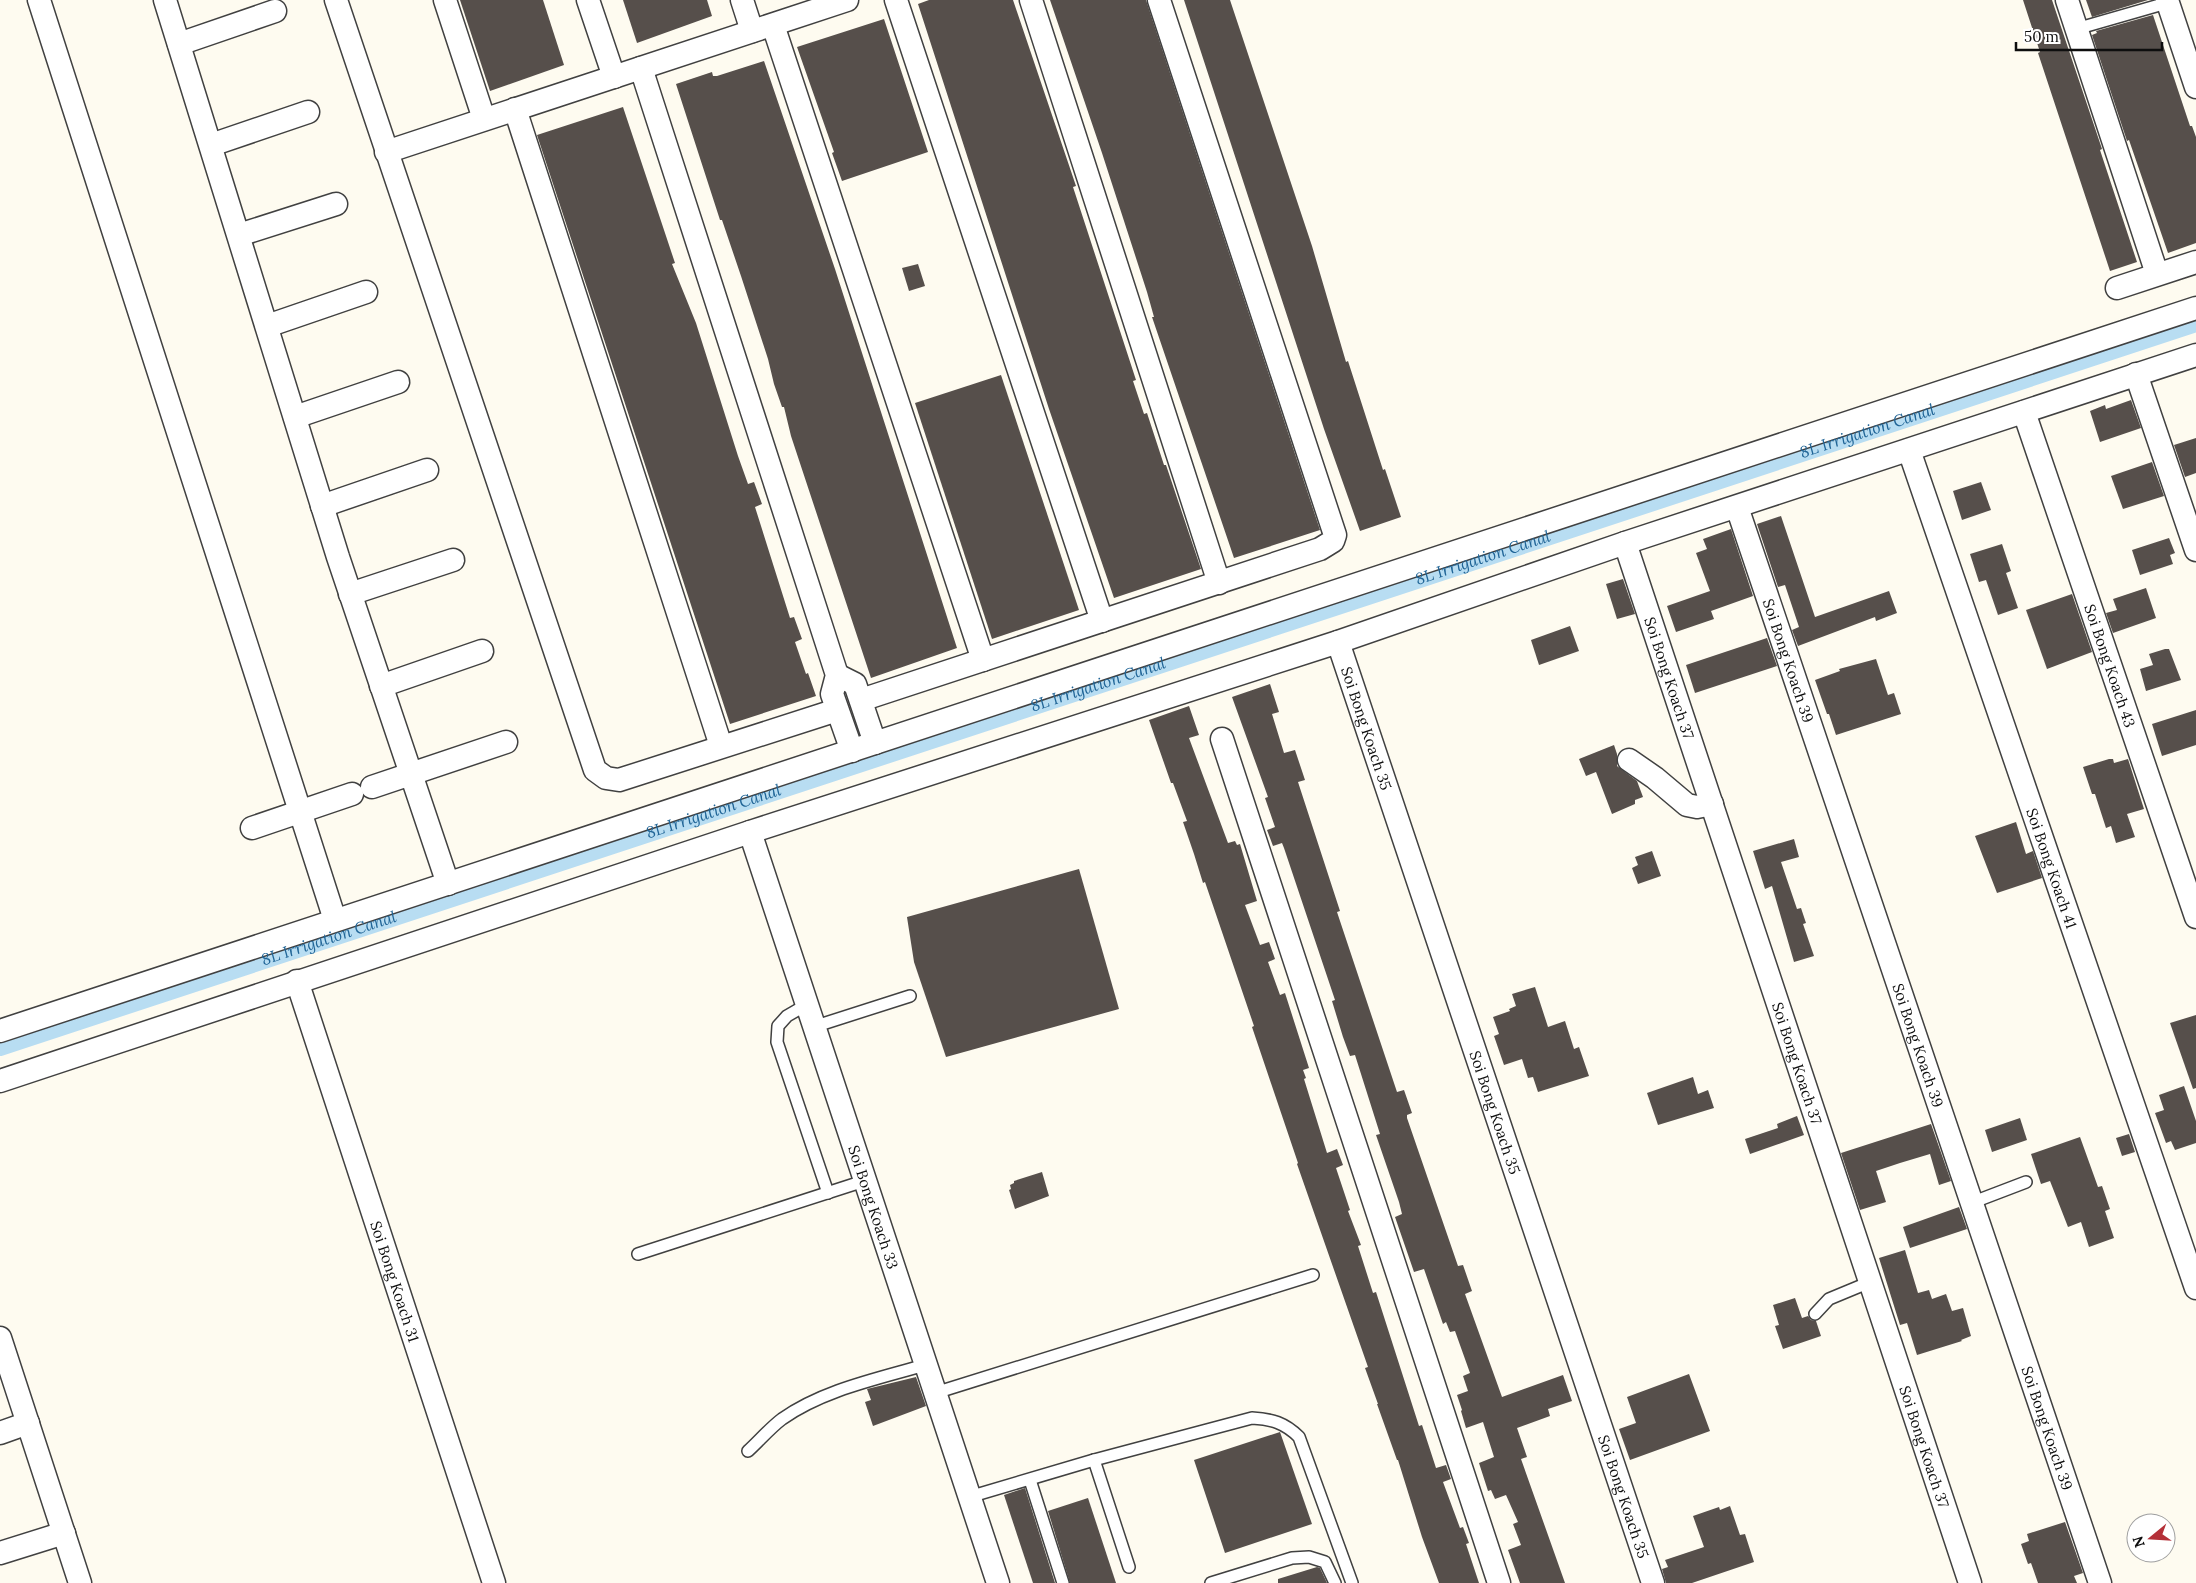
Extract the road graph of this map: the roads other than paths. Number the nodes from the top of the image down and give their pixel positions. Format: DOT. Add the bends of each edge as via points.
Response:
graph roads {
  1 [pos="39,0"];
  2 [pos="165,0"];
  3 [pos="336,0"];
  4 [pos="445,0"];
  5 [pos="588,0"];
  6 [pos="742,0"];
  7 [pos="847,0"];
  8 [pos="896,0"];
  9 [pos="1031,0"];
  10 [pos="1159,0"];
  11 [pos="2066,0"];
  12 [pos="2171,1"];
  13 [pos="275,11"];
  14 [pos="763,28"];
  15 [pos="2076,29"];
  16 [pos="179,44"];
  17 [pos="641,68"];
  18 [pos="614,77"];
  19 [pos="2196,87"];
  20 [pos="515,109"];
  21 [pos="308,112"];
  22 [pos="484,120"];
  23 [pos="211,144"];
  24 [pos="386,152"];
  25 [pos="336,204"];
  26 [pos="239,235"];
  27 [pos="2196,262"];
  28 [pos="2157,274"];
  29 [pos="2117,288"];
  30 [pos="366,292"];
  31 [pos="2196,308"];
  32 [pos="267,326"];
  33 [pos="2196,354"];
  34 [pos="2136,374"];
  35 [pos="398,382"];
  36 [pos="2024,412"];
  37 [pos="295,417"];
  38 [pos="1909,450"];
  39 [pos="427,470"];
  40 [pos="322,506"];
  41 [pos="1737,506"];
  42 [pos="1625,543"];
  43 [pos="2196,550"];
  44 [pos="453,560"];
  45 [pos="1219,583"];
  46 [pos="350,594"];
  47 [pos="1102,621"];
  48 [pos="1338,642"];
  49 [pos="482,651"];
  50 [pos="984,660"];
  51 [pos="837,675"];
  52 [pos="381,686"];
  53 [pos="861,700"];
  54 [pos="837,710"];
  55 [pos="1222,739"];
  56 [pos="506,742"];
  57 [pos="875,743"];
  58 [pos="721,746"];
  59 [pos="852,751"];
  60 [pos="1629,760"];
  61 [pos="411,774"];
  62 [pos="1712,804"];
  63 [pos="300,812"];
  64 [pos="252,828"];
  65 [pos="750,832"];
  66 [pos="448,884"];
  67 [pos="2196,917"];
  68 [pos="335,920"];
  69 [pos="296,981"];
  70 [pos="910,996"];
  71 [pos="806,1005"];
  72 [pos="813,1027"];
  73 [pos="0,1031"];
  74 [pos="0,1081"];
  75 [pos="864,1181"];
  76 [pos="2026,1182"];
  77 [pos="828,1192"];
  78 [pos="1971,1203"];
  79 [pos="638,1254"];
  80 [pos="1313,1275"];
  81 [pos="1870,1282"];
  82 [pos="2196,1288"];
  83 [pos="1815,1314"];
  84 [pos="0,1338"];
  85 [pos="925,1365"];
  86 [pos="935,1393"];
  87 [pos="28,1423"];
  88 [pos="0,1433"];
  89 [pos="748,1451"];
  90 [pos="1094,1460"];
  91 [pos="1030,1480"];
  92 [pos="969,1497"];
  93 [pos="64,1533"];
  94 [pos="0,1553"];
  95 [pos="1129,1567"];
  96 [pos="80,1583"];
  97 [pos="494,1583"];
  98 [pos="998,1583"];
  99 [pos="1063,1583"];
  100 [pos="1211,1583"];
  101 [pos="1335,1583"];
  102 [pos="1352,1583"];
  103 [pos="1499,1583"];
  104 [pos="1653,1583"];
  105 [pos="1970,1583"];
  106 [pos="2100,1583"];
  1 -- 63 [label="street"];
  2 -- 16 [label="street"];
  3 -- 24 [label="street"];
  4 -- 22 [label="street"];
  5 -- 18 [label="street"];
  6 -- 14 [label="street"];
  7 -- 14 [label="street"];
  8 -- 47 [label="street"];
  9 -- 45 [label="street"];
  10 -- 45 [label="street" via="1335,535 1320,550"];
  11 -- 15 [label="street"];
  12 -- 15 [label="lane"];
  12 -- 19 [label="street"];
  13 -- 16 [label="street"];
  14 -- 17 [label="street"];
  14 -- 50 [label="street"];
  15 -- 28 [label="street"];
  16 -- 23 [label="street"];
  17 -- 18 [label="street"];
  17 -- 51 [label="street"];
  18 -- 20 [label="street"];
  20 -- 22 [label="street"];
  20 -- 58 [label="street"];
  21 -- 23 [label="street"];
  22 -- 24 [label="street"];
  23 -- 26 [label="street"];
  24 -- 58 [label="street" via="594,770 606,778 619,780"];
  25 -- 26 [label="street"];
  26 -- 32 [label="street"];
  27 -- 28 [label="street"];
  28 -- 29 [label="street"];
  30 -- 32 [label="street"];
  31 -- 57 [label="street"];
  32 -- 37 [label="street"];
  33 -- 34 [label="street"];
  34 -- 36 [label="street"];
  34 -- 43 [label="street"];
  35 -- 37 [label="street"];
  36 -- 38 [label="street"];
  36 -- 67 [label="street, Soi Bong Koach 43"];
  37 -- 40 [label="street"];
  38 -- 41 [label="street"];
  38 -- 82 [label="street, Soi Bong Koach 41"];
  39 -- 40 [label="street"];
  40 -- 46 [label="street"];
  41 -- 42 [label="street"];
  41 -- 78 [label="street, Soi Bong Koach 39"];
  42 -- 48 [label="street"];
  42 -- 62 [label="street, Soi Bong Koach 37"];
  44 -- 46 [label="street"];
  45 -- 47 [label="street"];
  46 -- 52 [label="street"];
  47 -- 50 [label="street"];
  48 -- 65 [label="street"];
  48 -- 104 [label="street, Soi Bong Koach 35"];
  49 -- 52 [label="street"];
  50 -- 53 [label="street"];
  51 -- 53 [label="street" via="855,684"];
  51 -- 54 [label="street" via="832,694"];
  52 -- 61 [label="street"];
  53 -- 57 [label="street"];
  54 -- 58 [label="street"];
  54 -- 59 [label="street"];
  55 -- 103 [label="street"];
  56 -- 61 [label="street"];
  57 -- 59 [label="street"];
  59 -- 66 [label="street"];
  60 -- 62 [label="street" via="1687,805"];
  61 -- 63 [label="street"];
  61 -- 66 [label="street"];
  62 -- 81 [label="street, Soi Bong Koach 37"];
  63 -- 64 [label="street"];
  63 -- 68 [label="street"];
  65 -- 69 [label="street"];
  65 -- 71 [label="street, Soi Bong Koach 33"];
  66 -- 68 [label="street"];
  68 -- 73 [label="street"];
  69 -- 74 [label="street"];
  69 -- 97 [label="street, Soi Bong Koach 31"];
  70 -- 72 [label="lane"];
  71 -- 72 [label="street, Soi Bong Koach 33"];
  71 -- 77 [label="lane" via="786,1016 778,1026 777,1042"];
  72 -- 75 [label="street, Soi Bong Koach 33"];
  75 -- 77 [label="lane"];
  75 -- 85 [label="street, Soi Bong Koach 33"];
  76 -- 78 [label="lane"];
  77 -- 79 [label="lane"];
  78 -- 106 [label="street, Soi Bong Koach 39"];
  80 -- 86 [label="lane"];
  81 -- 83 [label="lane" via="1829,1298"];
  81 -- 105 [label="street, Soi Bong Koach 37"];
  84 -- 87 [label="street"];
  85 -- 86 [label="street, Soi Bong Koach 33"];
  85 -- 89 [label="lane" via="855,1386 798,1409 780,1420"];
  86 -- 92 [label="street, Soi Bong Koach 33"];
  87 -- 88 [label="street"];
  87 -- 93 [label="street"];
  90 -- 91 [label="lane"];
  90 -- 95 [label="lane"];
  90 -- 102 [label="lane" via="1252,1418 1271,1419 1289,1427 1300,1437"];
  91 -- 92 [label="lane"];
  91 -- 99 [label="lane"];
  92 -- 98 [label="street, Soi Bong Koach 33"];
  93 -- 94 [label="street"];
  93 -- 96 [label="street"];
  100 -- 101 [label="lane" via="1292,1558 1325,1562"];
}
